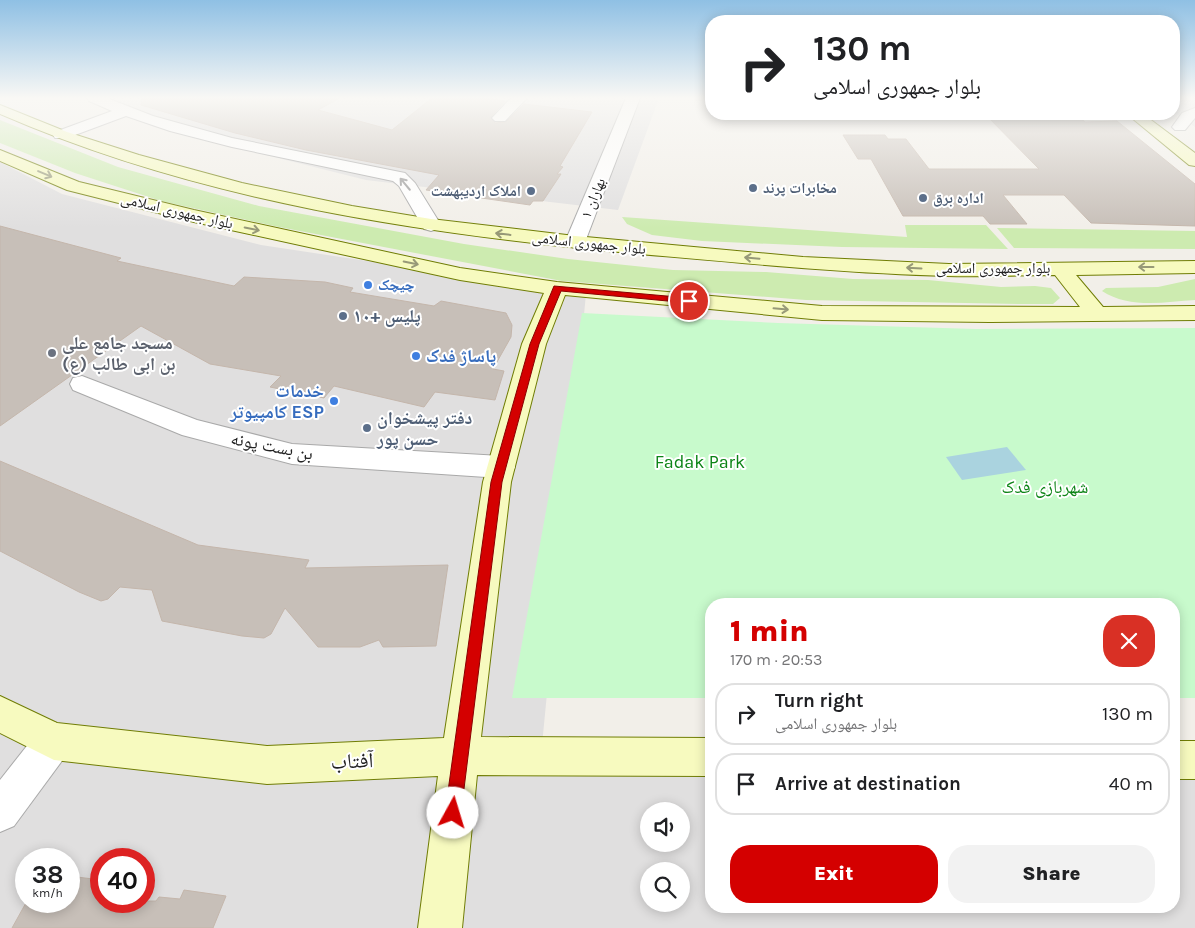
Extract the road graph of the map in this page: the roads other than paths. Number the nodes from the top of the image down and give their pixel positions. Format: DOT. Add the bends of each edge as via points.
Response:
graph roads {
  1 [pos="80,141"];
  2 [pos="229,141"];
  3 [pos="616,141"];
  4 [pos="1169,141"];
  5 [pos="0,155"];
  6 [pos="1195,161"];
  7 [pos="431,225"];
  8 [pos="575,242"];
  9 [pos="1195,267"];
  10 [pos="1060,268"];
  11 [pos="557,288"];
  12 [pos="1097,314"];
  13 [pos="1195,314"];
  14 [pos="82,384"];
  15 [pos="501,467"];
  16 [pos="0,714"];
  17 [pos="54,741"];
  18 [pos="460,756"];
  19 [pos="705,757"];
  20 [pos="1180,760"];
  21 [pos="1195,760"];
  22 [pos="0,812"];
  23 [pos="440,928"];
  1 -- 7 [label="main road, بلوار جمهوری اسلامی" via="240,188"];
  7 -- 2 [label="street, one-way" via="399,177"];
  3 -- 8 [label="street, بهاران ۱"];
  4 -- 6 [label="main road"];
  5 -- 11 [label="main road, بلوار جمهوری اسلامی, one-way" via="73,186 194,216 460,274"];
  8 -- 7 [label="main road, بلوار جمهوری اسلامی, one-way"];
  10 -- 8 [label="main road, بلوار جمهوری اسلامی, one-way" via="949,270 803,263"];
  9 -- 10 [label="main road, بلوار جمهوری اسلامی, one-way"];
  10 -- 12 [label="main road"];
  11 -- 12 [label="main road, بلوار جمهوری اسلامی, one-way" via="822,313"];
  11 -- 15 [label="main road" via="534,344"];
  12 -- 13 [label="main road, بلوار جمهوری اسلامی"];
  14 -- 15 [label="street, بن بست پونه" via="191,428 292,454"];
  15 -- 18 [label="main road"];
  16 -- 17 [label="main road, آفتاب"];
  17 -- 18 [label="main road, آفتاب" via="268,765"];
  17 -- 22 [label="street"];
  18 -- 19 [label="main road, آفتاب"];
  18 -- 23 [label="main road"];
  20 -- 21 [label="main road"];
}
